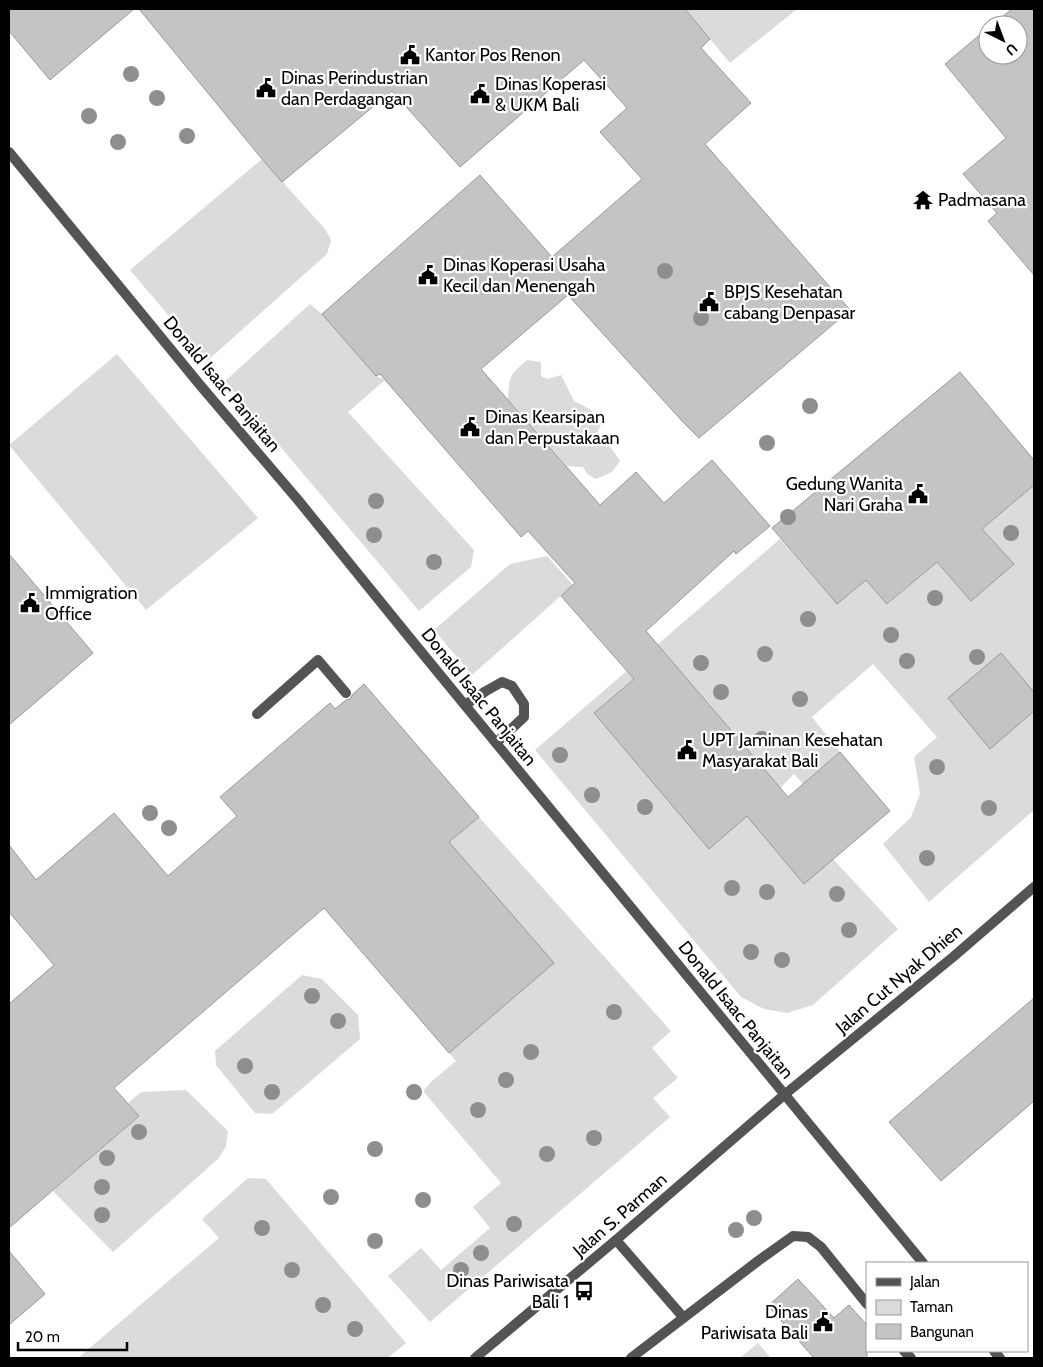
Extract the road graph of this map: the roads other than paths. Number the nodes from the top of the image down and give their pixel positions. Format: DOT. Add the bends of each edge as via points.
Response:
graph roads {
  1 [pos="9,152"];
  2 [pos="346,693"];
  3 [pos="465,705"];
  4 [pos="257,714"];
  5 [pos="496,743"];
  6 [pos="1034,887"];
  7 [pos="784,1094"];
  8 [pos="616,1240"];
  9 [pos="922,1262"];
  10 [pos="866,1303"];
  11 [pos="683,1317"];
  12 [pos="475,1358"];
  13 [pos="631,1358"];
  1 -- 3 [label="street, Donald Isaac Panjaitan"];
  2 -- 4 [label="street" via="318,660"];
  3 -- 5 [label="street, Donald Isaac Panjaitan"];
  3 -- 5 [label="street" via="502,682 512,686 524,704 524,717"];
  5 -- 7 [label="street, Donald Isaac Panjaitan"];
  6 -- 7 [label="street, Jalan Cut Nyak Dhien"];
  7 -- 8 [label="street, Jalan S. Parman"];
  7 -- 9 [label="street, Donald Isaac Panjaitan"];
  8 -- 11 [label="street"];
  8 -- 12 [label="street, Jalan S. Parman"];
  10 -- 11 [label="street" via="821,1247 808,1237 793,1236"];
  11 -- 13 [label="street"];
}
